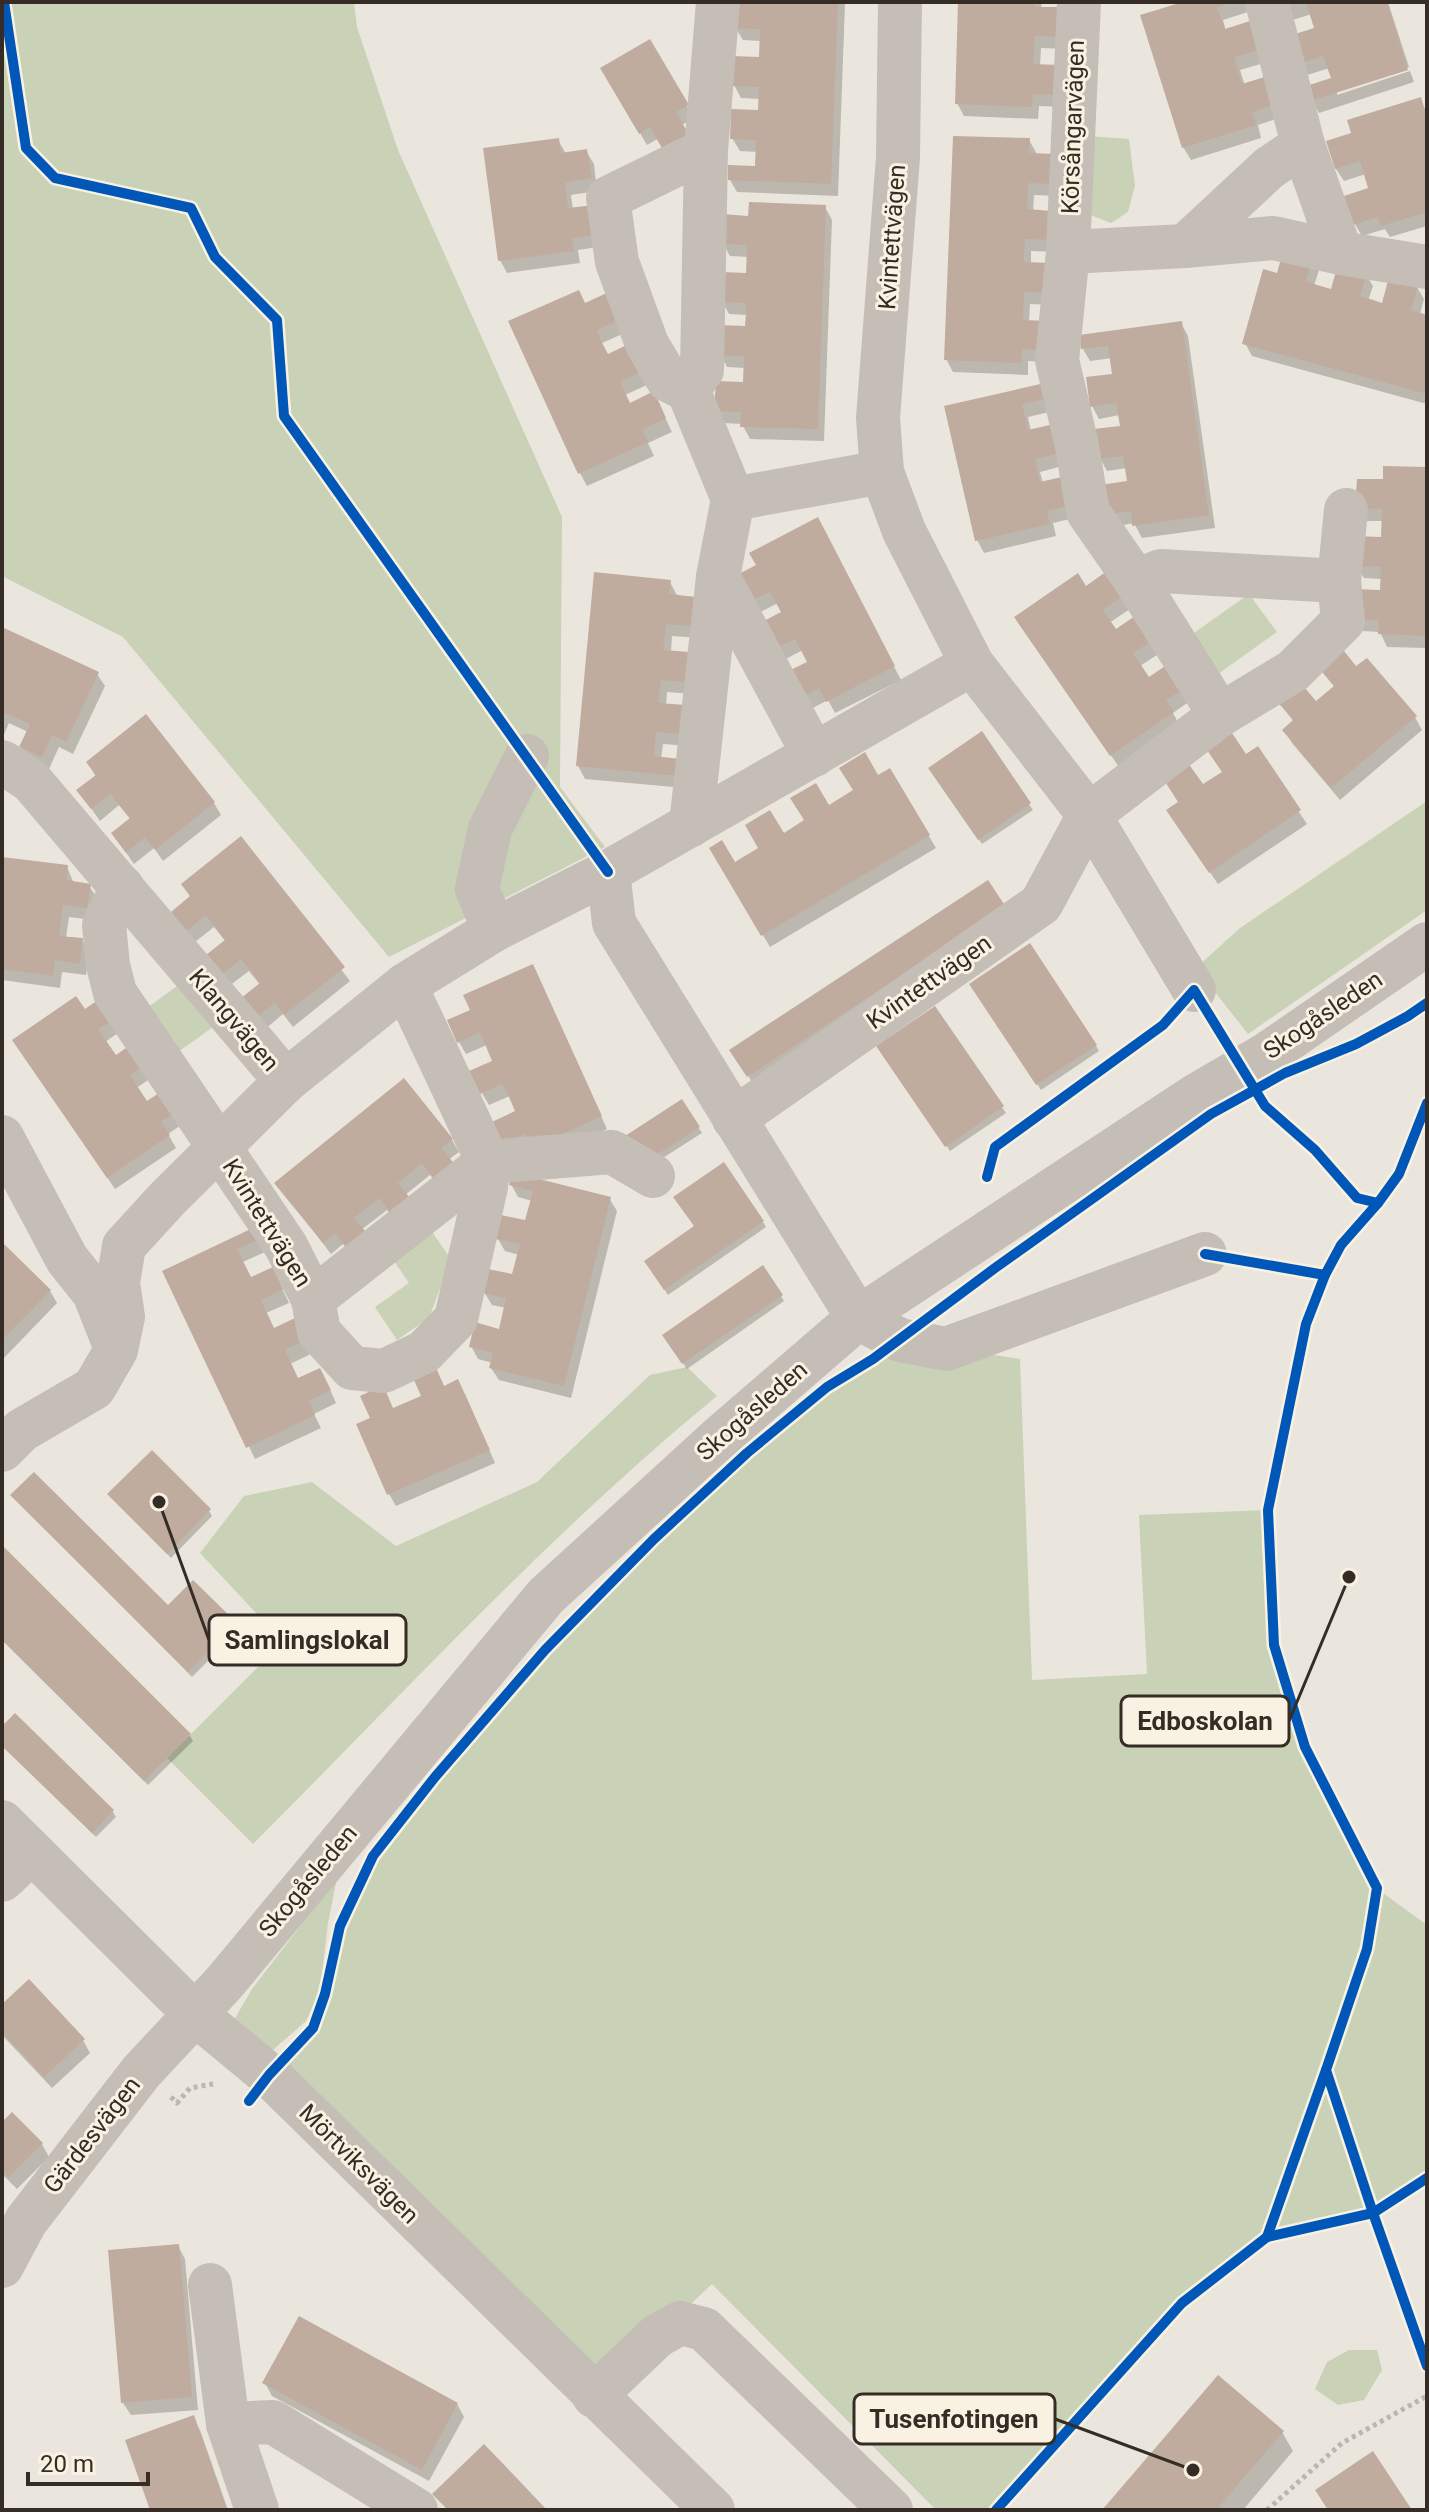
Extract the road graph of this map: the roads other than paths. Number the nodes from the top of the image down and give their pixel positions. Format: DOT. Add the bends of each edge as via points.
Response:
graph roads {
  1 [pos="718,2"];
  2 [pos="900,2"];
  3 [pos="1079,2"];
  4 [pos="1267,2"];
  5 [pos="1303,145"];
  6 [pos="706,150"];
  7 [pos="1185,246"];
  8 [pos="1068,252"];
  9 [pos="1341,253"];
  10 [pos="1427,267"];
  11 [pos="688,390"];
  12 [pos="882,472"];
  13 [pos="733,499"];
  14 [pos="1346,510"];
  15 [pos="718,577"];
  16 [pos="1136,581"];
  17 [pos="1339,581"];
  18 [pos="972,664"];
  19 [pos="1220,715"];
  20 [pos="814,755"];
  21 [pos="527,756"];
  22 [pos="2,762"];
  23 [pos="1089,815"];
  24 [pos="691,825"];
  25 [pos="608,872"];
  26 [pos="122,887"];
  27 [pos="494,930"];
  28 [pos="1427,944"];
  29 [pos="405,985"];
  30 [pos="1194,990"];
  31 [pos="286,1081"];
  32 [pos="734,1119"];
  33 [pos="2,1137"];
  34 [pos="219,1148"];
  35 [pos="488,1162"];
  36 [pos="653,1176"];
  37 [pos="124,1246"];
  38 [pos="1205,1254"];
  39 [pos="67,1259"];
  40 [pos="313,1299"];
  41 [pos="858,1318"];
  42 [pos="116,1350"];
  43 [pos="2,1450"];
  44 [pos="2,1822"];
  45 [pos="17,1866"];
  46 [pos="194,2013"];
  47 [pos="2,2266"];
  48 [pos="210,2285"];
  49 [pos="594,2396"];
  50 [pos="228,2424"];
  51 [pos="257,2510"];
  52 [pos="416,2510"];
  53 [pos="713,2510"];
  54 [pos="891,2510"];
  1 -- 6 [label="street"];
  2 -- 12 [label="street, Kvintettvägen" via="898,157 878,418"];
  3 -- 8 [label="street, Körsångarvägen"];
  4 -- 5 [label="street"];
  5 -- 7 [label="street" via="1269,168"];
  5 -- 9 [label="street"];
  6 -- 11 [label="street" via="702,370"];
  6 -- 11 [label="street" via="608,198 617,262 647,344 668,380"];
  7 -- 8 [label="street"];
  7 -- 9 [label="street" via="1273,238"];
  8 -- 16 [label="street, Körsångarvägen" via="1057,360 1088,512"];
  9 -- 10 [label="street"];
  11 -- 13 [label="street"];
  12 -- 13 [label="street"];
  12 -- 18 [label="street, Kvintettvägen" via="904,531"];
  13 -- 15 [label="street"];
  14 -- 17 [label="street"];
  15 -- 20 [label="street"];
  15 -- 24 [label="street"];
  16 -- 17 [label="street" via="1161,571"];
  16 -- 19 [label="street, Körsångarvägen"];
  17 -- 19 [label="street" via="1343,621 1293,671"];
  18 -- 20 [label="street"];
  18 -- 23 [label="street, Kvintettvägen"];
  19 -- 23 [label="street"];
  20 -- 24 [label="street"];
  21 -- 27 [label="street" via="490,829 477,889"];
  22 -- 26 [label="street, Klangvägen" via="31,781"];
  23 -- 30 [label="street, Kvintettvägen"];
  23 -- 32 [label="street, Kvintettvägen" via="1041,904"];
  24 -- 25 [label="street"];
  25 -- 27 [label="street"];
  25 -- 32 [label="street" via="614,923"];
  26 -- 31 [label="street, Klangvägen"];
  26 -- 34 [label="street" via="104,925 115,993"];
  27 -- 29 [label="street"];
  28 -- 41 [label="street, Skogåsleden" via="1267,1054"];
  29 -- 31 [label="street"];
  29 -- 35 [label="street"];
  31 -- 34 [label="street, Klangvägen"];
  32 -- 41 [label="street"];
  33 -- 39 [label="street"];
  34 -- 37 [label="street, Klangvägen"];
  34 -- 40 [label="street, Kvintettvägen" via="286,1246"];
  35 -- 36 [label="street" via="612,1152"];
  35 -- 40 [label="street, Kvintettvägen"];
  35 -- 40 [label="street, Kvintettvägen" via="456,1319 424,1352 384,1371 352,1368 319,1332"];
  37 -- 39 [label="street"];
  37 -- 42 [label="street" via="118,1283 123,1317"];
  38 -- 41 [label="street" via="946,1349 900,1340"];
  39 -- 42 [label="street" via="94,1293"];
  41 -- 46 [label="street, Skogåsleden" via="546,1596"];
  42 -- 43 [label="street" via="94,1388 22,1430"];
  44 -- 45 [label="street, Mörtviksvägen"];
  45 -- 46 [label="street, Mörtviksvägen"];
  46 -- 47 [label="street, Gärdesvägen" via="141,2072 26,2221"];
  46 -- 49 [label="street, Mörtviksvägen" via="269,2075"];
  48 -- 50 [label="street"];
  49 -- 53 [label="street, Mörtviksvägen"];
  49 -- 54 [label="street" via="657,2336 680,2323 704,2329"];
  50 -- 51 [label="street"];
  50 -- 52 [label="street" via="273,2422"];
}
